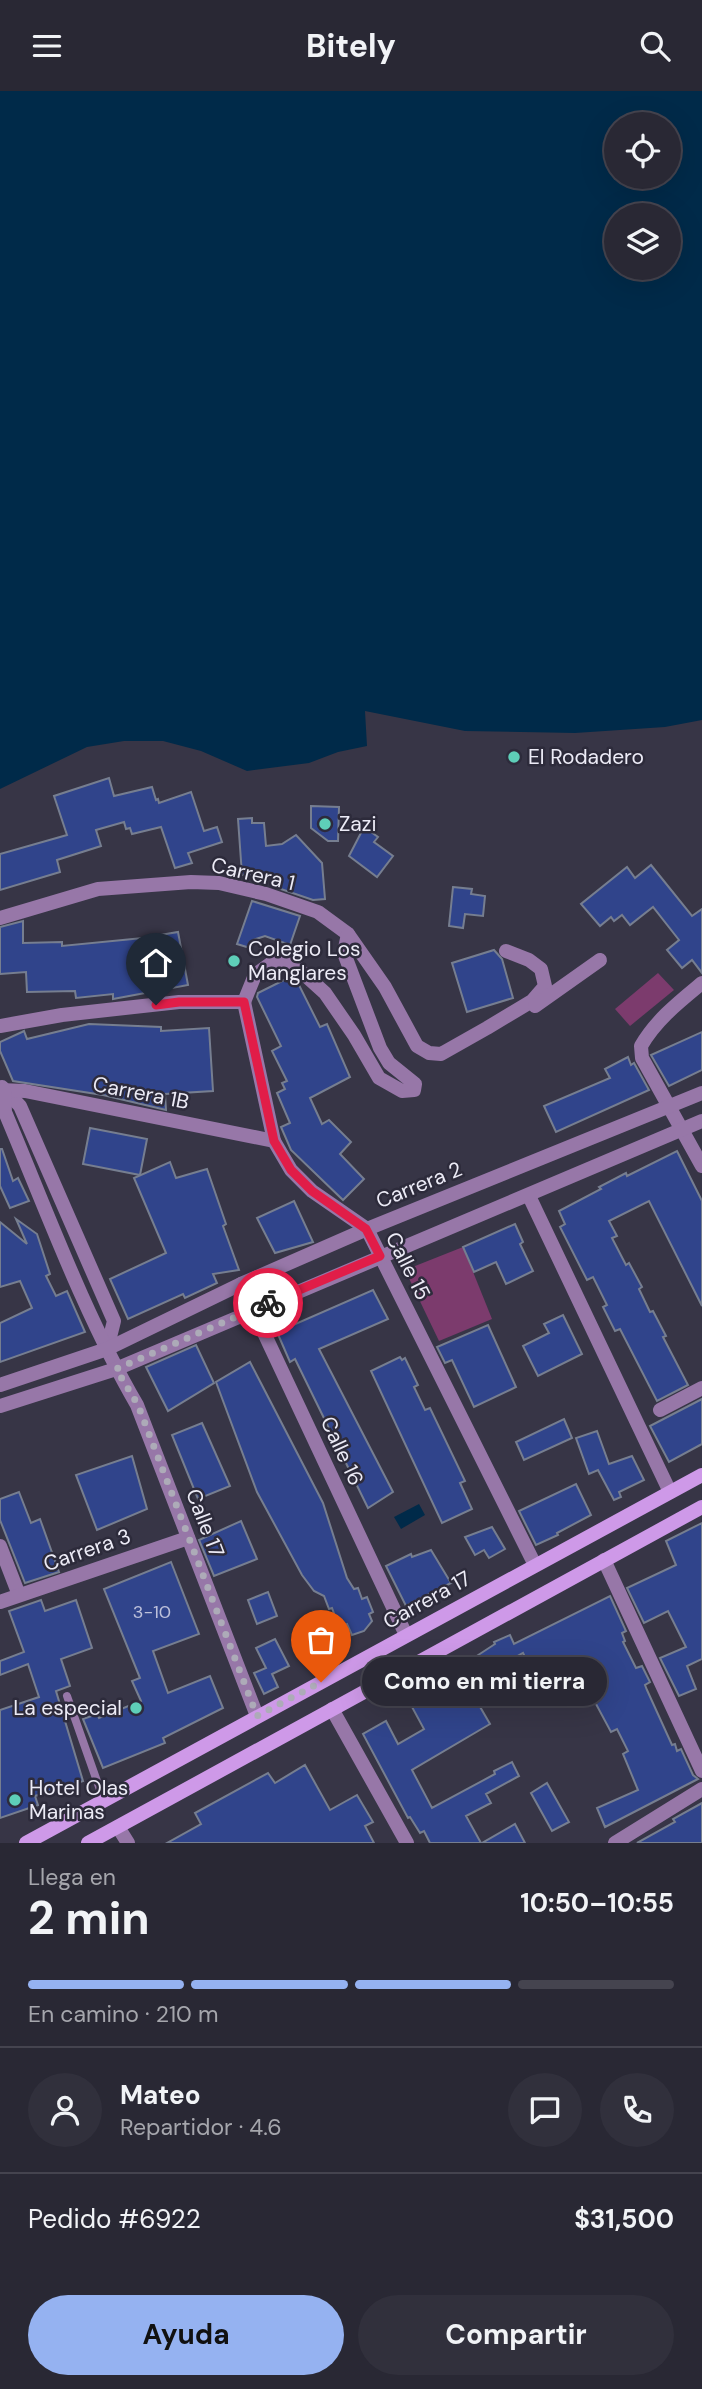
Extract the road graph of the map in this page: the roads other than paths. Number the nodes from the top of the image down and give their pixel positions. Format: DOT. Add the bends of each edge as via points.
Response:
graph roads {
  1 [pos="0,918"];
  2 [pos="348,934"];
  3 [pos="506,951"];
  4 [pos="600,960"];
  5 [pos="702,983"];
  6 [pos="244,1002"];
  7 [pos="0,1026"];
  8 [pos="486,1028"];
  9 [pos="1,1088"];
  10 [pos="702,1093"];
  11 [pos="669,1106"];
  12 [pos="702,1121"];
  13 [pos="682,1130"];
  14 [pos="274,1141"];
  15 [pos="702,1166"];
  16 [pos="529,1196"];
  17 [pos="366,1229"];
  18 [pos="75,1232"];
  19 [pos="60,1240"];
  20 [pos="380,1256"];
  21 [pos="241,1284"];
  22 [pos="253,1310"];
  23 [pos="107,1349"];
  24 [pos="116,1369"];
  25 [pos="0,1385"];
  26 [pos="702,1388"];
  27 [pos="0,1406"];
  28 [pos="660,1410"];
  29 [pos="702,1475"];
  30 [pos="670,1492"];
  31 [pos="702,1507"];
  32 [pos="188,1538"];
  33 [pos="0,1546"];
  34 [pos="604,1560"];
  35 [pos="535,1565"];
  36 [pos="19,1595"];
  37 [pos="0,1602"];
  38 [pos="406,1635"];
  39 [pos="67,1696"];
  40 [pos="332,1709"];
  41 [pos="257,1716"];
  42 [pos="702,1771"];
  43 [pos="702,1789"];
  44 [pos="104,1801"];
  45 [pos="118,1827"];
  46 [pos="26,1843"];
  47 [pos="88,1843"];
  48 [pos="128,1843"];
  49 [pos="408,1843"];
  50 [pos="615,1843"];
  1 -- 2 [label="street, Carrera 1" via="98,889 191,881 266,894 318,912"];
  2 -- 6 [label="street" via="344,953 380,1048 389,1063 411,1079 414,1090 402,1091 379,1078 325,993 294,965 273,962 255,975"];
  2 -- 8 [label="street, Carrera 1" via="385,987 417,1046 441,1054"];
  3 -- 8 [label="street" via="541,969 545,986 532,1001"];
  4 -- 8 [label="street" via="536,1005"];
  5 -- 11 [label="street" via="649,1032 641,1046 642,1058"];
  6 -- 7 [label="street" via="179,1002"];
  6 -- 14 [label="street, Calle 15"];
  9 -- 14 [label="street, Carrera 1B"];
  9 -- 18 [label="street" via="20,1106"];
  9 -- 19 [label="street, Calle 17" via="5,1112"];
  10 -- 11 [label="street, Carrera 2"];
  11 -- 13 [label="street"];
  11 -- 17 [label="street, Carrera 2"];
  12 -- 13 [label="street"];
  13 -- 15 [label="street"];
  13 -- 16 [label="street"];
  14 -- 17 [label="street, Calle 15" via="291,1170 312,1191"];
  16 -- 20 [label="street"];
  16 -- 30 [label="street"];
  17 -- 20 [label="street, Calle 15"];
  17 -- 21 [label="street, Carrera 2"];
  18 -- 19 [label="street"];
  18 -- 23 [label="street" via="114,1321"];
  19 -- 23 [label="street, Calle 17"];
  20 -- 22 [label="street"];
  20 -- 35 [label="street, Calle 15"];
  21 -- 22 [label="street, Calle 16"];
  21 -- 23 [label="street, Carrera 2"];
  22 -- 24 [label="street"];
  22 -- 38 [label="street, Calle 16"];
  23 -- 24 [label="street, Calle 17"];
  23 -- 25 [label="street, Carrera 2"];
  24 -- 27 [label="street"];
  24 -- 32 [label="street, Calle 17" via="138,1405"];
  26 -- 28 [label="street"];
  29 -- 30 [label="main road, Carrera 17"];
  30 -- 35 [label="main road, Carrera 17"];
  31 -- 34 [label="main road"];
  32 -- 36 [label="street, Carrera 3"];
  32 -- 41 [label="street, Calle 17"];
  33 -- 36 [label="street"];
  34 -- 40 [label="main road"];
  34 -- 42 [label="street"];
  35 -- 38 [label="main road, Carrera 17"];
  36 -- 37 [label="street, Carrera 3"];
  38 -- 41 [label="main road, Carrera 17"];
  39 -- 44 [label="lane"];
  40 -- 45 [label="main road"];
  40 -- 49 [label="street"];
  41 -- 44 [label="main road, Carrera 17"];
  43 -- 50 [label="street"];
  44 -- 46 [label="main road, Carrera 17"];
  45 -- 47 [label="main road"];
  45 -- 48 [label="street"];
}
